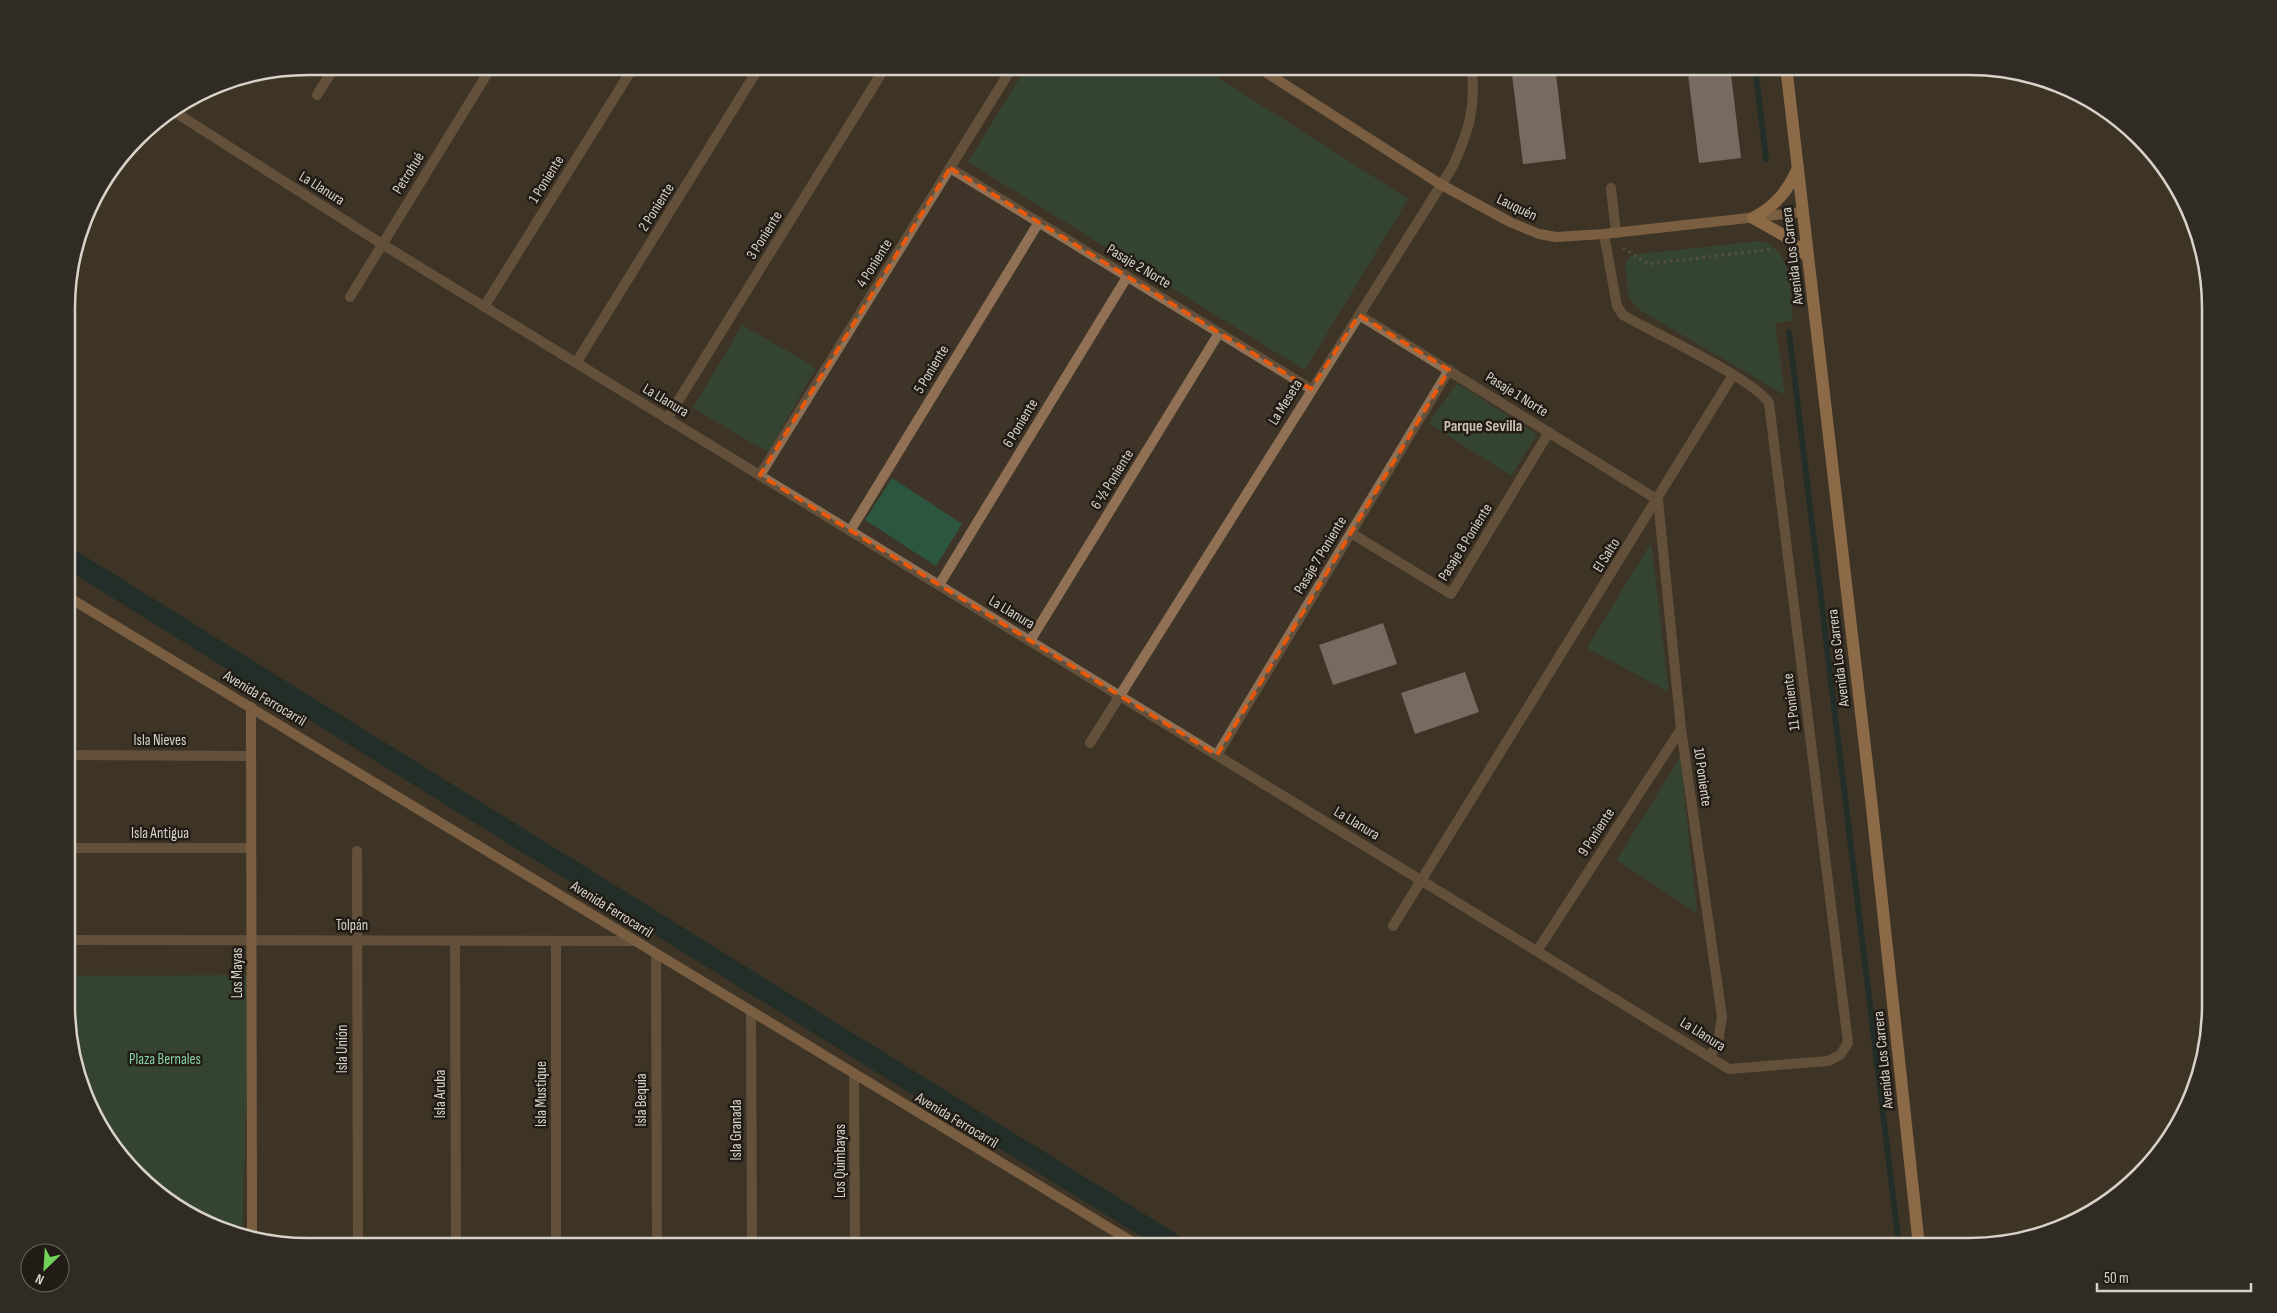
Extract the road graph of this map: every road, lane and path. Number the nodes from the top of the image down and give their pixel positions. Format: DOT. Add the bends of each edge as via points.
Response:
graph roads {
  1 [pos="329,75"];
  2 [pos="486,75"];
  3 [pos="628,75"];
  4 [pos="754,75"];
  5 [pos="880,75"];
  6 [pos="1007,75"];
  7 [pos="1270,75"];
  8 [pos="1472,75"];
  9 [pos="1787,75"];
  10 [pos="317,95"];
  11 [pos="178,114"];
  12 [pos="950,168"];
  13 [pos="1798,168"];
  14 [pos="1440,184"];
  15 [pos="1611,188"];
  16 [pos="1803,212"];
  17 [pos="1753,218"];
  18 [pos="1038,222"];
  19 [pos="1616,233"];
  20 [pos="1604,234"];
  21 [pos="382,244"];
  22 [pos="1797,246"];
  23 [pos="1808,257"];
  24 [pos="1127,276"];
  25 [pos="350,297"];
  26 [pos="484,307"];
  27 [pos="1359,315"];
  28 [pos="1219,333"];
  29 [pos="576,363"];
  30 [pos="1449,370"];
  31 [pos="1733,376"];
  32 [pos="1311,389"];
  33 [pos="667,419"];
  34 [pos="1549,432"];
  35 [pos="760,475"];
  36 [pos="1658,500"];
  37 [pos="850,530"];
  38 [pos="1351,533"];
  39 [pos="939,585"];
  40 [pos="75,601"];
  41 [pos="1030,641"];
  42 [pos="1120,696"];
  43 [pos="251,707"];
  44 [pos="1681,729"];
  45 [pos="1090,743"];
  46 [pos="75,755"];
  47 [pos="1217,755"];
  48 [pos="251,756"];
  49 [pos="75,848"];
  50 [pos="251,848"];
  51 [pos="357,851"];
  52 [pos="1421,880"];
  53 [pos="1393,926"];
  54 [pos="75,940"];
  55 [pos="252,940"];
  56 [pos="357,940"];
  57 [pos="455,941"];
  58 [pos="556,941"];
  59 [pos="636,941"];
  60 [pos="1537,951"];
  61 [pos="656,954"];
  62 [pos="751,1012"];
  63 [pos="1848,1044"];
  64 [pos="1710,1057"];
  65 [pos="854,1076"];
  66 [pos="252,1231"];
  67 [pos="358,1238"];
  68 [pos="456,1238"];
  69 [pos="556,1238"];
  70 [pos="657,1238"];
  71 [pos="752,1238"];
  72 [pos="855,1238"];
  73 [pos="1126,1238"];
  74 [pos="1918,1238"];
  1 -- 10 [label="street"];
  2 -- 21 [label="street, Petrohué"];
  3 -- 26 [label="street, 1 Poniente"];
  4 -- 29 [label="street, 2 Poniente"];
  5 -- 33 [label="street, 3 Poniente"];
  6 -- 12 [label="street, 4 Poniente"];
  7 -- 14 [label="street, Lauquén"];
  8 -- 14 [label="street, La Meseta" via="1474,89 1469,126 1462,146"];
  9 -- 13 [label="main road, Avenida Los Carrera"];
  11 -- 21 [label="street, La Llanura"];
  12 -- 18 [label="street, Pasaje 2 Norte"];
  12 -- 35 [label="street, 4 Poniente"];
  13 -- 16 [label="main road, Avenida Los Carrera"];
  13 -- 17 [label="main road" via="1784,194"];
  14 -- 20 [label="street, Lauquén" via="1539,234 1564,237"];
  14 -- 27 [label="street, La Meseta"];
  15 -- 19 [label="street"];
  16 -- 17 [label="street, Lauquén"];
  16 -- 23 [label="main road, Avenida Los Carrera"];
  17 -- 19 [label="street, Lauquén"];
  17 -- 22 [label="main road"];
  18 -- 24 [label="street, Pasaje 2 Norte"];
  18 -- 37 [label="street, 5 Poniente"];
  19 -- 20 [label="street, Lauquén"];
  20 -- 22 [label="path" via="1648,264"];
  20 -- 31 [label="street" via="1617,306 1624,315"];
  21 -- 25 [label="street, Petrohué"];
  21 -- 26 [label="street, La Llanura"];
  22 -- 23 [label="main road"];
  23 -- 74 [label="main road, Avenida Los Carrera"];
  24 -- 28 [label="street, Pasaje 2 Norte"];
  24 -- 39 [label="street, 6 Poniente"];
  26 -- 29 [label="street, La Llanura"];
  27 -- 30 [label="street, Pasaje 1 Norte"];
  27 -- 32 [label="street, La Meseta"];
  28 -- 32 [label="street, Pasaje 2 Norte"];
  28 -- 41 [label="street, 6 ½ Poniente"];
  29 -- 33 [label="street, La Llanura"];
  30 -- 34 [label="street, Pasaje 1 Norte"];
  30 -- 38 [label="street, Pasaje 7 Poniente"];
  31 -- 36 [label="street, El Salto"];
  31 -- 63 [label="street, 11 Poniente" via="1762,394 1769,403"];
  32 -- 42 [label="street, La Meseta"];
  33 -- 35 [label="street, La Llanura"];
  34 -- 36 [label="street, Pasaje 1 Norte"];
  34 -- 38 [label="street, Pasaje 8 Poniente" via="1451,594"];
  35 -- 37 [label="street, La Llanura"];
  36 -- 44 [label="street, 10 Poniente"];
  36 -- 52 [label="street, El Salto"];
  37 -- 39 [label="street, La Llanura"];
  38 -- 47 [label="street, Pasaje 7 Poniente"];
  39 -- 41 [label="street, La Llanura"];
  40 -- 43 [label="street, Avenida Ferrocarril"];
  41 -- 42 [label="street, La Llanura"];
  42 -- 45 [label="street, La Meseta"];
  42 -- 47 [label="street, La Llanura"];
  43 -- 48 [label="street, Los Mayas"];
  43 -- 59 [label="street, Avenida Ferrocarril"];
  44 -- 60 [label="street, 9 Poniente"];
  44 -- 64 [label="street, 10 Poniente" via="1722,1017 1718,1042"];
  46 -- 48 [label="street, Isla Nieves"];
  47 -- 52 [label="street, La Llanura"];
  48 -- 50 [label="street, Los Mayas"];
  49 -- 50 [label="street, Isla Antigua"];
  50 -- 55 [label="street, Los Mayas"];
  51 -- 56 [label="street, Isla Unión"];
  52 -- 53 [label="street, El Salto"];
  52 -- 60 [label="street, La Llanura"];
  54 -- 55 [label="street, Tolpán"];
  55 -- 56 [label="street, Tolpán"];
  55 -- 66 [label="street, Los Mayas"];
  56 -- 57 [label="street, Tolpán"];
  56 -- 67 [label="street, Isla Unión"];
  57 -- 58 [label="street, Tolpán"];
  57 -- 68 [label="street, Isla Aruba"];
  58 -- 59 [label="street, Tolpán"];
  58 -- 69 [label="street, Isla Mustique"];
  59 -- 61 [label="street, Avenida Ferrocarril"];
  60 -- 64 [label="street, La Llanura"];
  61 -- 62 [label="street, Avenida Ferrocarril"];
  61 -- 70 [label="street, Isla Bequia"];
  62 -- 65 [label="street, Avenida Ferrocarril"];
  62 -- 71 [label="street, Isla Granada"];
  63 -- 64 [label="street, La Llanura" via="1840,1056 1828,1061 1730,1069"];
  65 -- 72 [label="street, Los Quimbayas"];
  65 -- 73 [label="street, Avenida Ferrocarril"];
}
